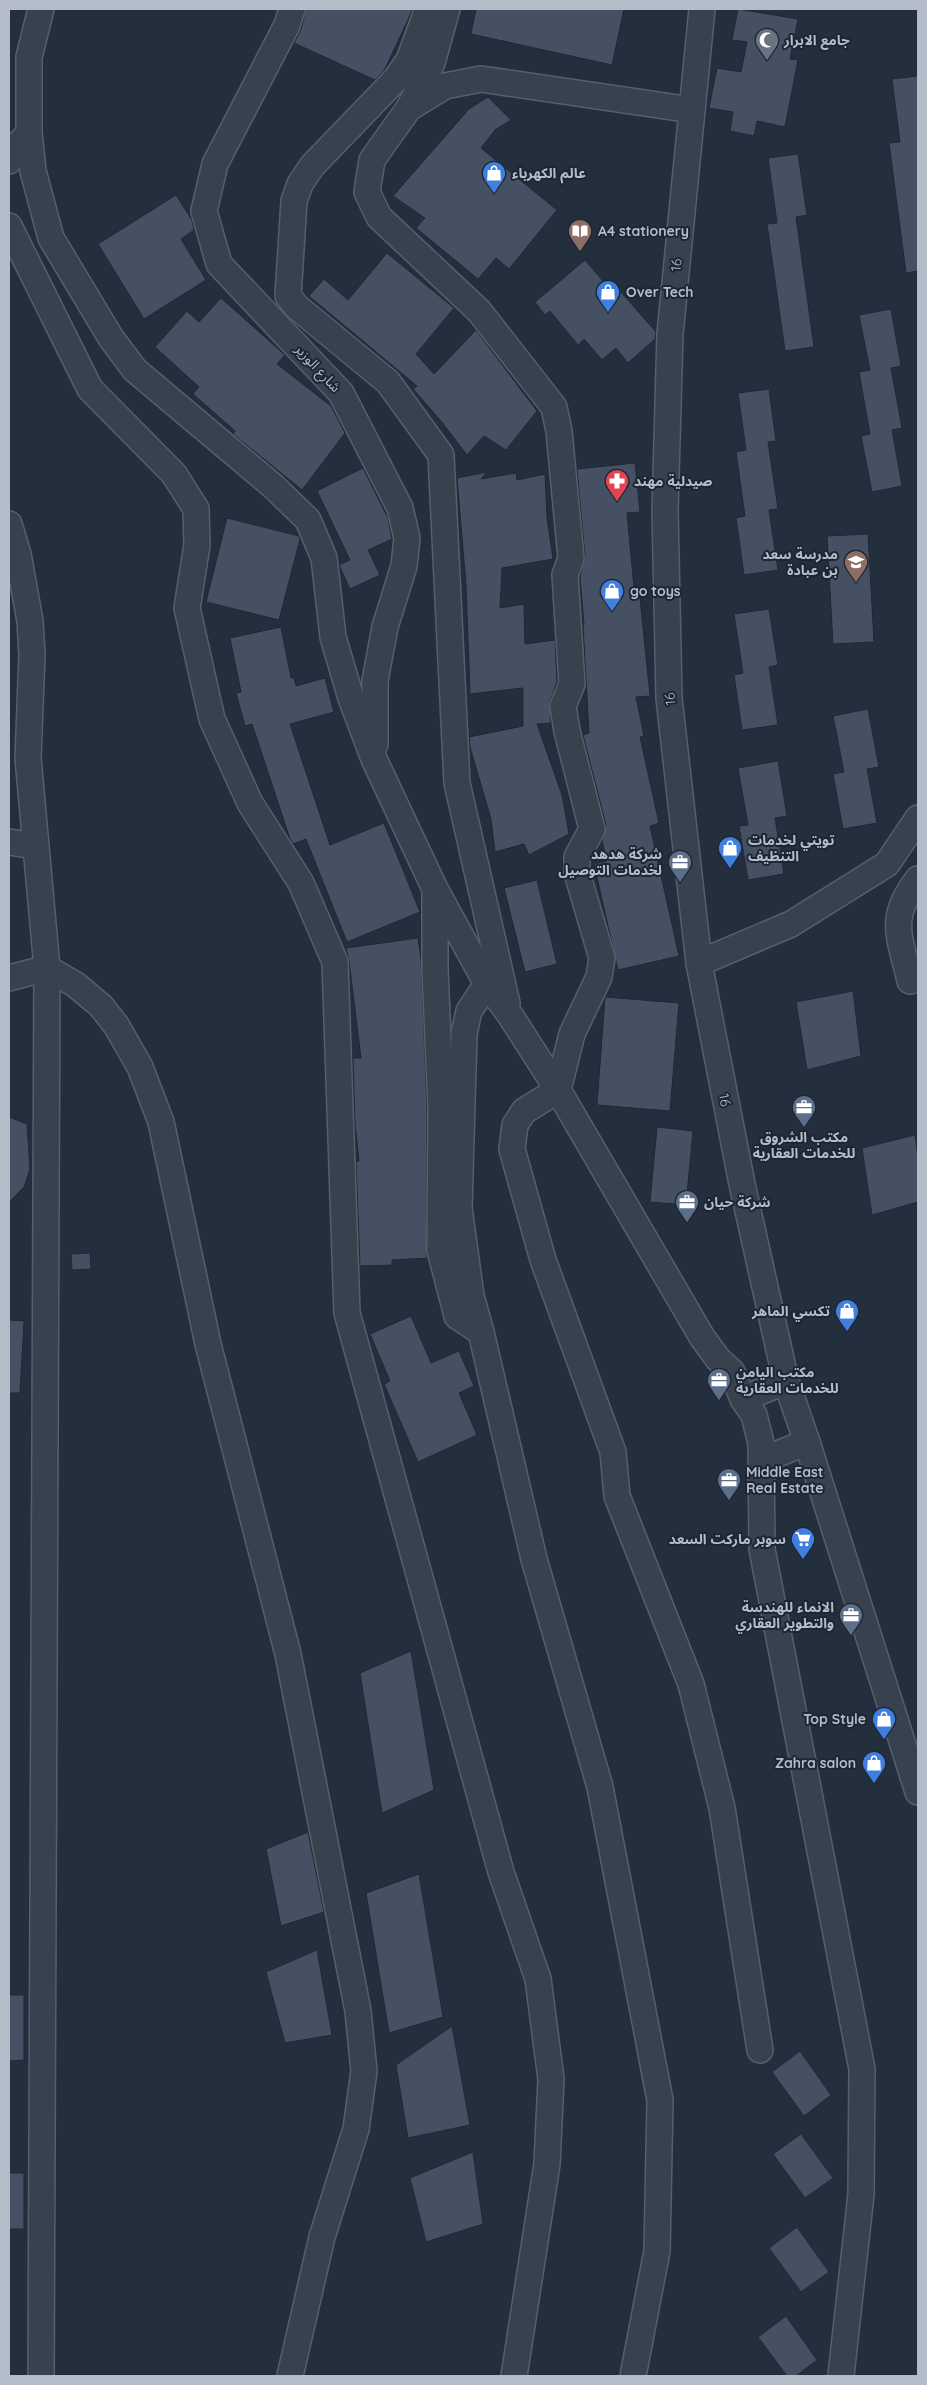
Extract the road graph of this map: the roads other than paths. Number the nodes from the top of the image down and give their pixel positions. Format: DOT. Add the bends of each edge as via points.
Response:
graph roads {
  1 [pos="41,9"];
  2 [pos="292,9"];
  3 [pos="428,9"];
  4 [pos="447,9"];
  5 [pos="702,9"];
  6 [pos="409,108"];
  7 [pos="692,110"];
  8 [pos="28,134"];
  9 [pos="9,161"];
  10 [pos="9,226"];
  11 [pos="9,524"];
  12 [pos="374,760"];
  13 [pos="918,818"];
  14 [pos="9,842"];
  15 [pos="35,846"];
  16 [pos="918,879"];
  17 [pos="435,889"];
  18 [pos="699,963"];
  19 [pos="47,968"];
  20 [pos="9,978"];
  21 [pos="910,981"];
  22 [pos="487,984"];
  23 [pos="510,1014"];
  24 [pos="558,1090"];
  25 [pos="481,1332"];
  26 [pos="786,1382"];
  27 [pos="743,1399"];
  28 [pos="807,1442"];
  29 [pos="763,1460"];
  30 [pos="918,1792"];
  31 [pos="760,2050"];
  32 [pos="41,2376"];
  33 [pos="290,2376"];
  34 [pos="514,2376"];
  35 [pos="634,2376"];
  36 [pos="841,2376"];
  1 -- 8 [label="street" via="29,57"];
  2 -- 12 [label="street, شارع الوزير" via="287,25 215,164 204,211 219,264 342,392 400,508 407,538 404,566 385,627 375,681"];
  3 -- 23 [label="street" via="408,60 396,79 312,166 300,184 294,201 288,296 388,382 441,455 457,782"];
  4 -- 6 [label="street" via="432,63"];
  5 -- 7 [label="street, 16"];
  6 -- 7 [label="street" via="445,86 481,79"];
  6 -- 24 [label="street" via="372,160 367,192 379,217 479,311 554,406 559,431 571,558 565,575 572,684 563,706 592,829 577,857 577,873 602,958 599,977 572,1034"];
  7 -- 18 [label="street, 16" via="670,334 665,510 669,698"];
  8 -- 9 [label="street"];
  8 -- 12 [label="street" via="33,171 51,238 135,370 273,486 308,520 324,558 333,637"];
  10 -- 34 [label="street" via="90,389 174,474 196,509 197,545 187,608 212,719 250,803 301,883 335,962 347,1313 501,1872 538,1979 550,2079 547,2164"];
  11 -- 15 [label="street" via="20,562 30,621 28,758"];
  12 -- 17 [label="street"];
  13 -- 18 [label="street" via="887,864 791,924"];
  14 -- 15 [label="street"];
  15 -- 19 [label="street"];
  16 -- 21 [label="street" via="898,915"];
  17 -- 22 [label="street"];
  17 -- 25 [label="street" via="441,1109 440,1250 457,1316"];
  18 -- 26 [label="street, 16" via="742,1184"];
  19 -- 20 [label="street"];
  19 -- 32 [label="street"];
  19 -- 33 [label="street" via="76,985 101,1006 140,1067 161,1122 208,1344 288,1654 358,2011 364,2071 356,2129 322,2238"];
  22 -- 23 [label="street"];
  22 -- 25 [label="street" via="469,1011 464,1034 459,1208 470,1296"];
  23 -- 24 [label="street"];
  24 -- 27 [label="street" via="702,1337 732,1372"];
  24 -- 31 [label="street" via="524,1111 515,1125 512,1148 543,1260 613,1452 617,1496 691,1684 722,1808"];
  25 -- 35 [label="street" via="534,1559 600,1787 660,2100 657,2251"];
  26 -- 27 [label="street"];
  26 -- 28 [label="street, 16"];
  27 -- 29 [label="street" via="754,1415"];
  28 -- 29 [label="street"];
  28 -- 30 [label="street, 16"];
  29 -- 36 [label="street" via="762,1549 862,2069 860,2194"];
}
